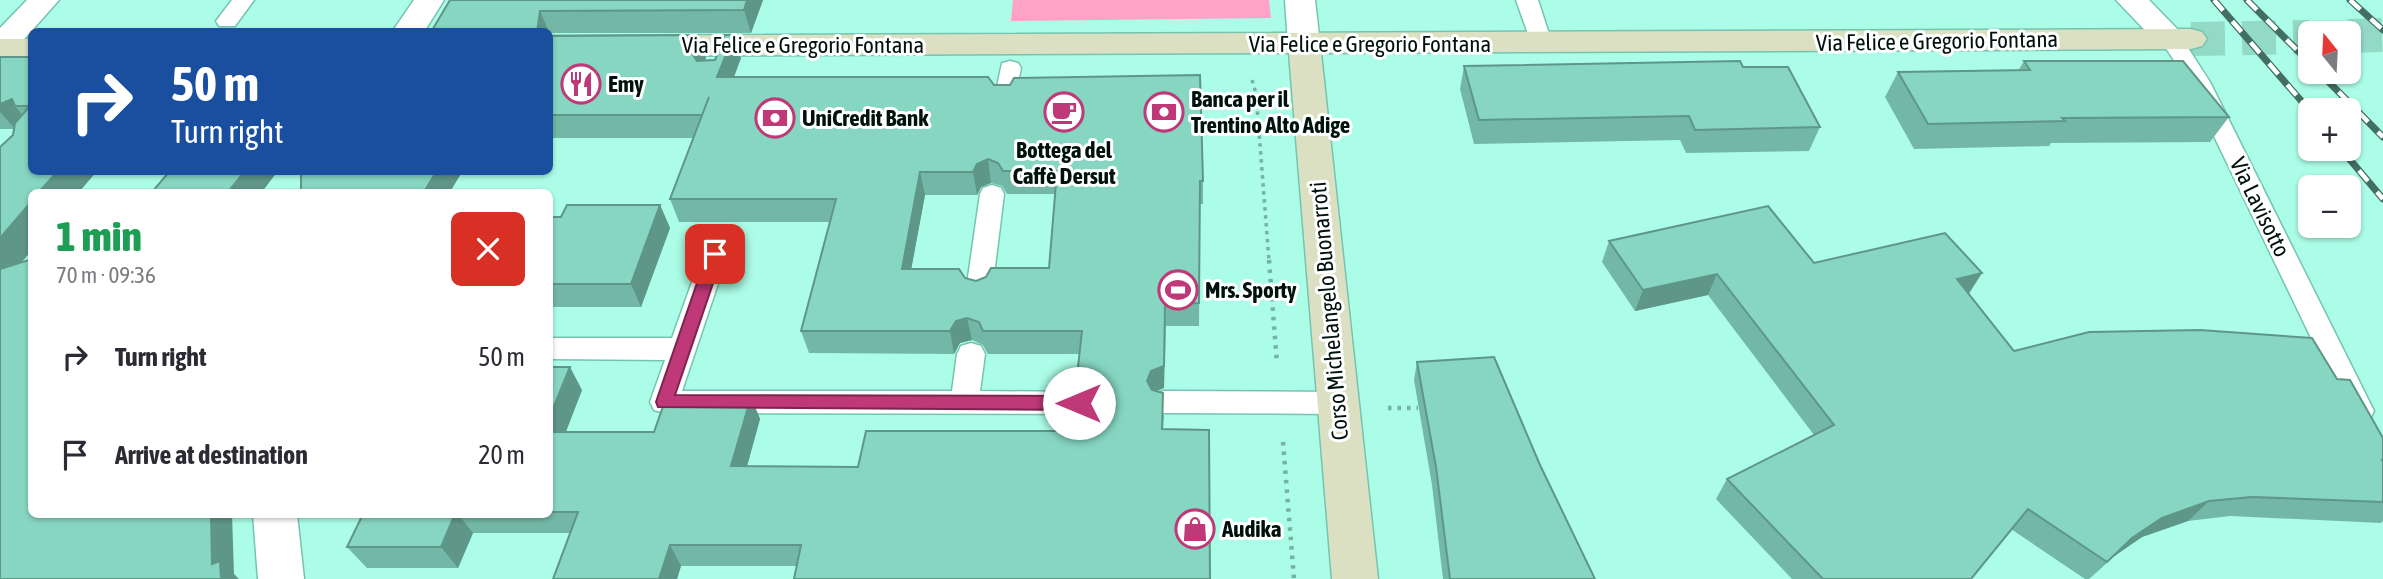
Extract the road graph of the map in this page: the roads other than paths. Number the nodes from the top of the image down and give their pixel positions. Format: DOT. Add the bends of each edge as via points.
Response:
graph roads {
  1 [pos="44,0"];
  2 [pos="243,0"];
  3 [pos="429,0"];
  4 [pos="1300,0"];
  5 [pos="1527,0"];
  6 [pos="2132,0"];
  7 [pos="227,21"];
  8 [pos="411,28"];
  9 [pos="2181,39"];
  10 [pos="1541,43"];
  11 [pos="1304,44"];
  12 [pos="553,47"];
  13 [pos="0,48"];
  14 [pos="28,49"];
  15 [pos="1010,68"];
  16 [pos="1005,100"];
  17 [pos="992,194"];
  18 [pos="715,254"];
  19 [pos="979,291"];
  20 [pos="553,349"];
  21 [pos="682,349"];
  22 [pos="971,354"];
  23 [pos="965,402"];
  24 [pos="1164,402"];
  25 [pos="1079,403"];
  26 [pos="1338,403"];
  27 [pos="2369,429"];
  28 [pos="275,518"];
  29 [pos="282,579"];
  30 [pos="1354,579"];
  1 -- 13 [label="street"];
  2 -- 7 [label="lane"];
  3 -- 8 [label="street"];
  4 -- 11 [label="street"];
  5 -- 10 [label="lane"];
  6 -- 9 [label="street, Via Lavisotto"];
  9 -- 10 [label="main road, Via Felice e Gregorio Fontana"];
  9 -- 27 [label="lane, Via Lavisotto"];
  10 -- 11 [label="main road, Via Felice e Gregorio Fontana"];
  11 -- 12 [label="main road, Via Felice e Gregorio Fontana" via="719,58"];
  11 -- 26 [label="main road, Corso Michelangelo Buonarroti"];
  13 -- 14 [label="main road"];
  15 -- 16 [label="lane"];
  17 -- 19 [label="lane"];
  18 -- 21 [label="lane"];
  20 -- 21 [label="lane"];
  21 -- 23 [label="lane" via="664,402"];
  22 -- 23 [label="lane"];
  23 -- 25 [label="lane"];
  24 -- 26 [label="lane"];
  26 -- 30 [label="main road, Corso Michelangelo Buonarroti"];
  28 -- 29 [label="street"];
}
